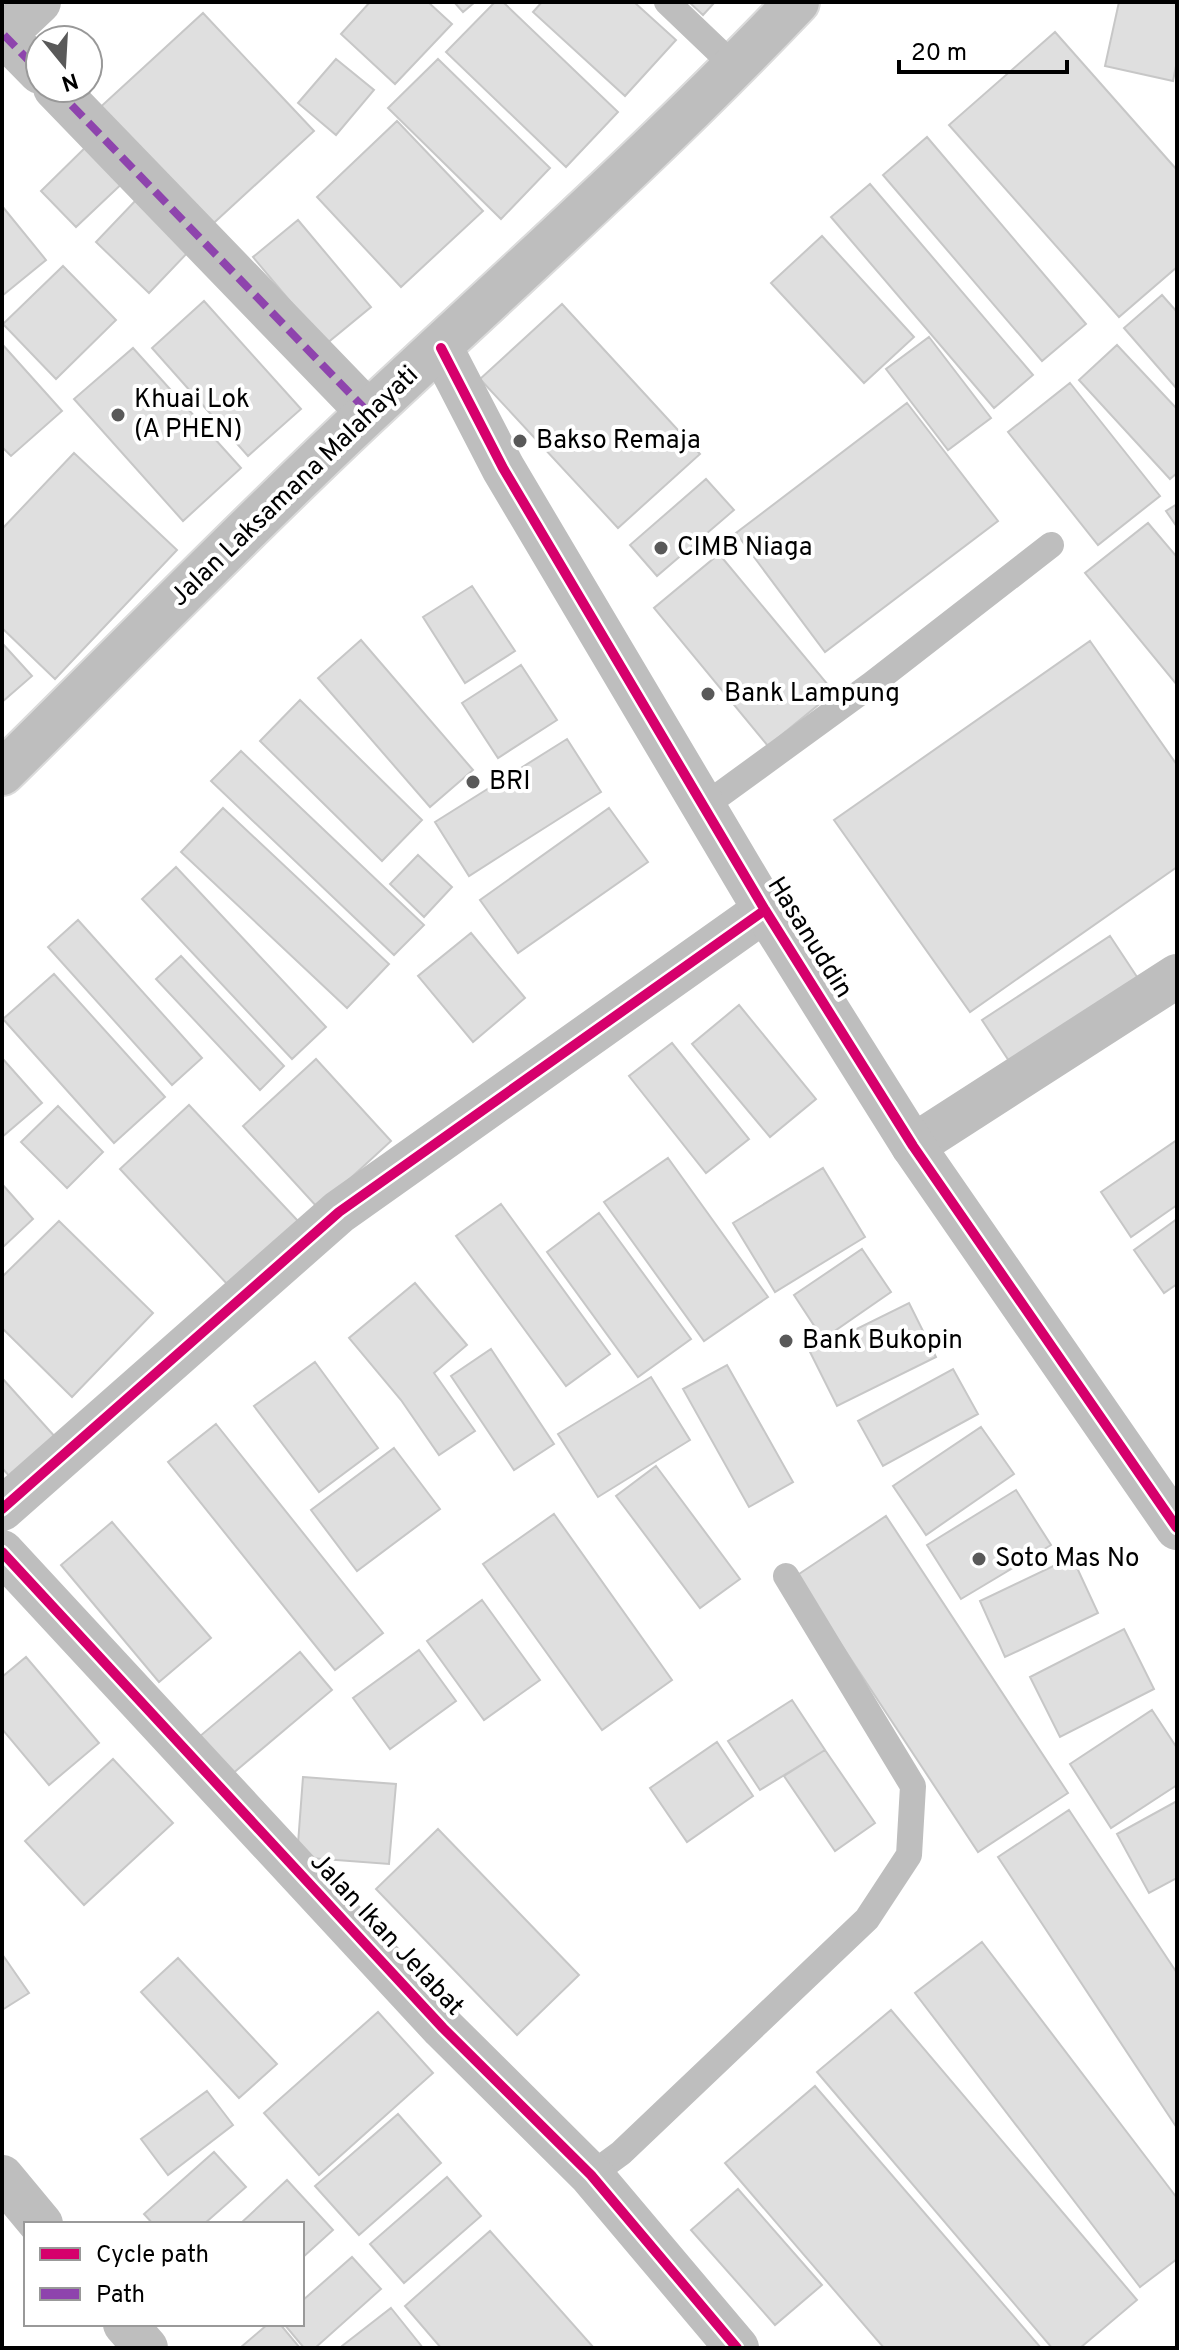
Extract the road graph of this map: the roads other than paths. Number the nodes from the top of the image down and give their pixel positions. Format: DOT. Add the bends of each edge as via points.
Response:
graph roads {
  1 [pos="39,2"];
  2 [pos="667,2"];
  3 [pos="797,2"];
  4 [pos="3,36"];
  5 [pos="24,56"];
  6 [pos="735,67"];
  7 [pos="70,104"];
  8 [pos="441,348"];
  9 [pos="368,412"];
  10 [pos="1051,545"];
  11 [pos="2,773"];
  12 [pos="703,807"];
  13 [pos="765,910"];
  14 [pos="1177,976"];
  15 [pos="913,1146"];
  16 [pos="2,1509"];
  17 [pos="1177,1528"];
  18 [pos="2,1552"];
  19 [pos="786,1576"];
  20 [pos="591,2175"];
  21 [pos="2,2177"];
  22 [pos="39,2222"];
  23 [pos="127,2326"];
  24 [pos="146,2348"];
  25 [pos="737,2348"];
  1 -- 4 [label="main road"];
  2 -- 6 [label="lane"];
  3 -- 6 [label="main road, Jalan Laksamana Malahayati"];
  4 -- 5 [label="main road"];
  6 -- 8 [label="main road, Jalan Laksamana Malahayati"];
  7 -- 9 [label="main road"];
  8 -- 9 [label="main road, Jalan Laksamana Malahayati"];
  8 -- 12 [label="main road, Hasanuddin" via="503,468"];
  9 -- 11 [label="main road, Jalan Laksamana Malahayati"];
  10 -- 12 [label="lane"];
  12 -- 13 [label="main road, Hasanuddin"];
  13 -- 15 [label="main road, Hasanuddin"];
  13 -- 16 [label="main road" via="339,1212"];
  14 -- 15 [label="main road"];
  15 -- 17 [label="main road, Hasanuddin"];
  18 -- 20 [label="main road, Jalan Ikan Jelabat" via="443,2028"];
  19 -- 20 [label="lane" via="913,1786 909,1855 867,1919 621,2153"];
  20 -- 25 [label="main road, Jalan Ikan Jelabat"];
  21 -- 22 [label="main road"];
  23 -- 24 [label="main road"];
}
